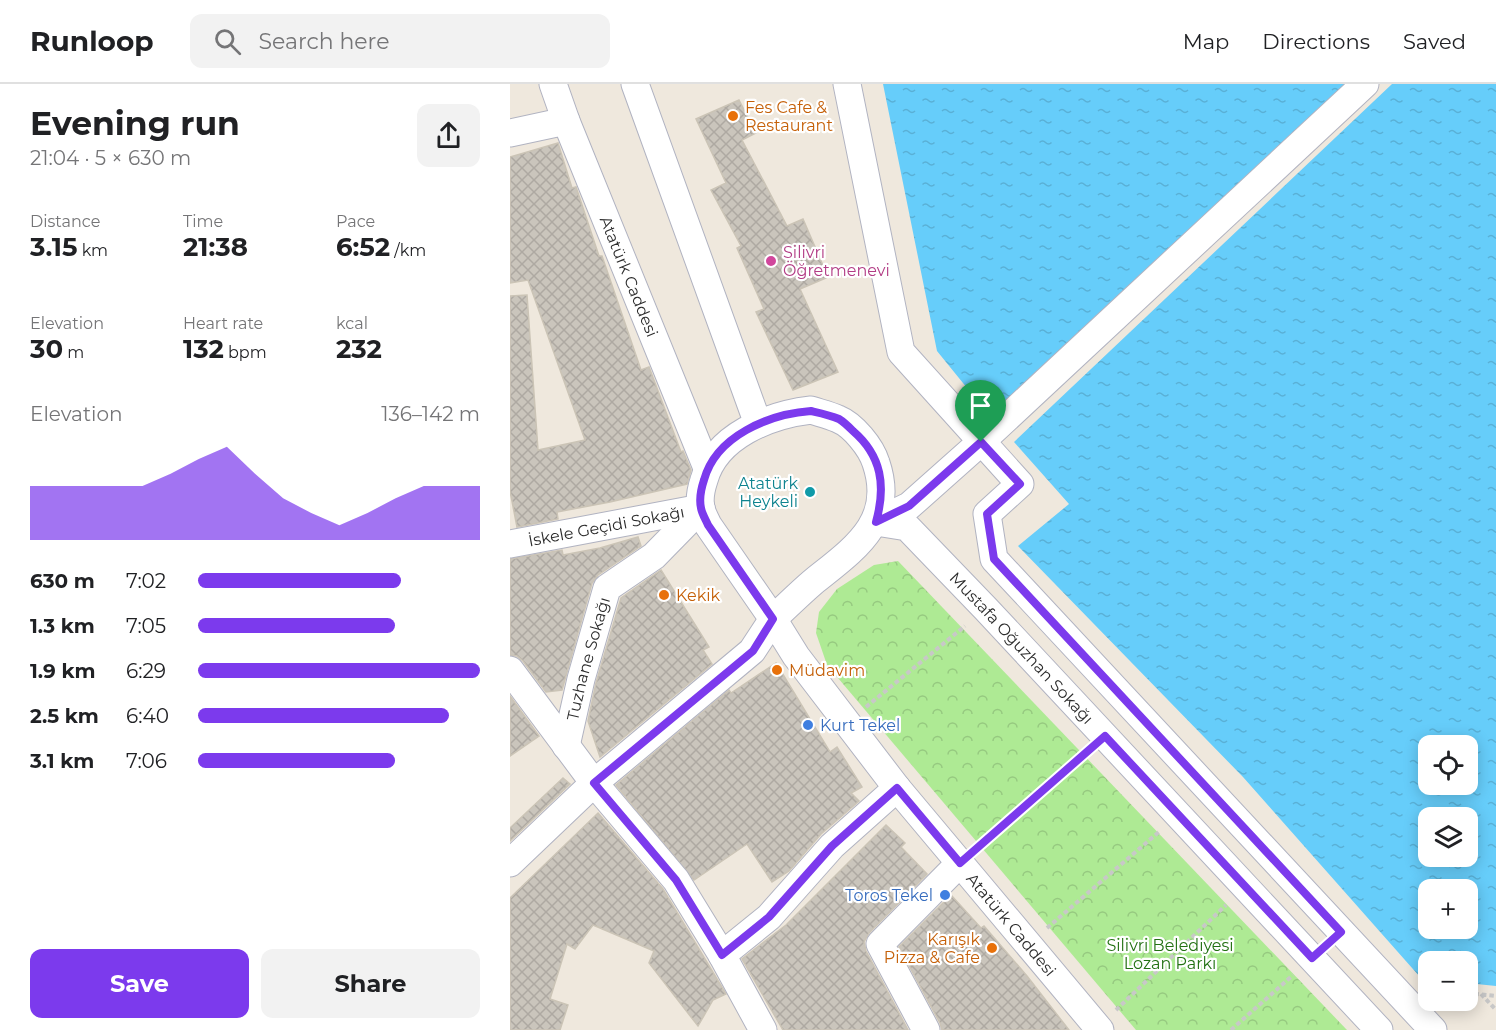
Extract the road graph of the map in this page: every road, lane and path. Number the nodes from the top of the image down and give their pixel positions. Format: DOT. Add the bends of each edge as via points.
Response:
graph roads {
  1 [pos="553,84"];
  2 [pos="635,84"];
  3 [pos="847,84"];
  4 [pos="1365,84"];
  5 [pos="566,121"];
  6 [pos="510,133"];
  7 [pos="758,424"];
  8 [pos="981,442"];
  9 [pos="707,468"];
  10 [pos="701,508"];
  11 [pos="876,522"];
  12 [pos="510,544"];
  13 [pos="986,609"];
  14 [pos="773,619"];
  15 [pos="510,670"];
  16 [pos="847,724"];
  17 [pos="1105,736"];
  18 [pos="566,746"];
  19 [pos="594,783"];
  20 [pos="897,788"];
  21 [pos="1179,815"];
  22 [pos="510,863"];
  23 [pos="960,863"];
  24 [pos="1245,886"];
  25 [pos="1028,944"];
  26 [pos="722,955"];
  27 [pos="1312,958"];
  28 [pos="1478,994"];
  29 [pos="1481,994"];
  30 [pos="1496,996"];
  31 [pos="1496,1010"];
  32 [pos="1107,1021"];
  33 [pos="754,1024"];
  34 [pos="926,1030"];
  35 [pos="1231,1030"];
  36 [pos="1379,1030"];
  37 [pos="1433,1030"];
  1 -- 5 [label="street, Atatürk Caddesi"];
  2 -- 7 [label="street"];
  3 -- 8 [label="street" via="901,352"];
  4 -- 8 [label="street"];
  5 -- 6 [label="street"];
  5 -- 9 [label="street, Atatürk Caddesi"];
  7 -- 9 [label="street" via="719,451"];
  7 -- 11 [label="street" via="788,413 811,411 840,420 875,457 882,501"];
  8 -- 11 [label="street" via="909,506"];
  8 -- 37 [label="street" via="1020,484 987,514 994,559"];
  9 -- 10 [label="street" via="700,493"];
  10 -- 12 [label="street, İskele Geçidi Sokağı"];
  10 -- 14 [label="street" via="708,525"];
  10 -- 18 [label="street, Tuzhane Sokağı" via="654,556 607,588"];
  11 -- 13 [label="street, Mustafa Oğuzhan Sokağı" via="907,527"];
  11 -- 14 [label="street" via="863,539"];
  13 -- 16 [label="path"];
  13 -- 17 [label="street, Mustafa Oğuzhan Sokağı"];
  14 -- 16 [label="street, Atatürk Caddesi"];
  14 -- 19 [label="street" via="753,651"];
  15 -- 18 [label="street"];
  16 -- 20 [label="street, Atatürk Caddesi"];
  17 -- 21 [label="street, Mustafa Oğuzhan Sokağı"];
  17 -- 23 [label="path"];
  18 -- 19 [label="street"];
  19 -- 22 [label="street"];
  19 -- 26 [label="street" via="676,880"];
  20 -- 23 [label="street, Atatürk Caddesi"];
  20 -- 26 [label="street" via="832,846 769,917"];
  21 -- 24 [label="street, Mustafa Oğuzhan Sokağı"];
  21 -- 25 [label="path"];
  23 -- 25 [label="street, Atatürk Caddesi"];
  23 -- 34 [label="street" via="880,944"];
  24 -- 27 [label="street, Mustafa Oğuzhan Sokağı"];
  24 -- 32 [label="path"];
  25 -- 32 [label="street, Atatürk Caddesi"];
  26 -- 33 [label="street"];
  27 -- 35 [label="path"];
  27 -- 36 [label="street, Mustafa Oğuzhan Sokağı"];
  28 -- 29 [label="path"];
  29 -- 30 [label="path"];
  29 -- 31 [label="path"];
}
